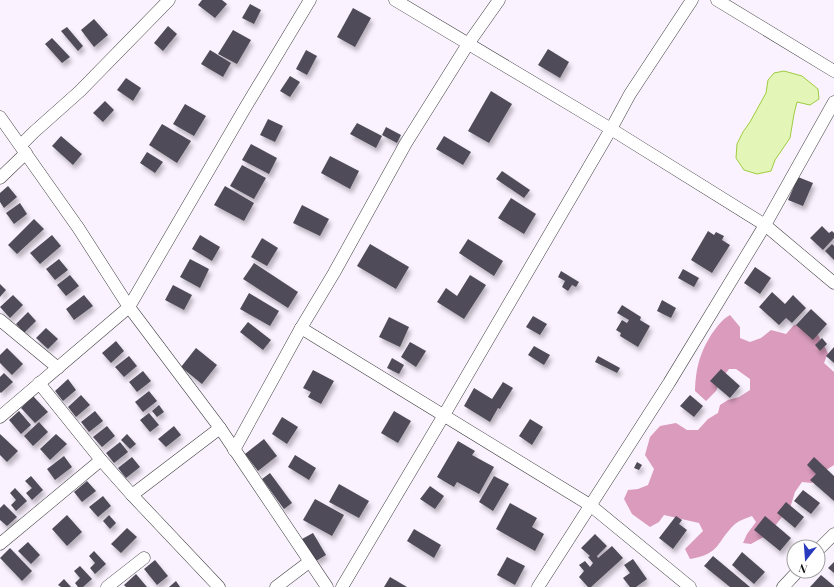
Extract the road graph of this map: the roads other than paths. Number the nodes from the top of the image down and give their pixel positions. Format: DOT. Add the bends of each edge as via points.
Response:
graph roads {
  1 [pos="169,0"];
  2 [pos="310,0"];
  3 [pos="395,0"];
  4 [pos="499,0"];
  5 [pos="692,0"];
  6 [pos="718,0"];
  7 [pos="468,44"];
  8 [pos="834,71"];
  9 [pos="834,102"];
  10 [pos="0,117"];
  11 [pos="611,129"];
  12 [pos="24,149"];
  13 [pos="0,178"];
  14 [pos="765,225"];
  15 [pos="834,283"];
  16 [pos="129,307"];
  17 [pos="0,320"];
  18 [pos="301,328"];
  19 [pos="58,368"];
  20 [pos="39,383"];
  21 [pos="444,416"];
  22 [pos="0,417"];
  23 [pos="220,428"];
  24 [pos="234,450"];
  25 [pos="101,460"];
  26 [pos="132,495"];
  27 [pos="590,505"];
  28 [pos="834,534"];
  29 [pos="826,542"];
  30 [pos="0,544"];
  31 [pos="144,558"];
  32 [pos="309,562"];
  33 [pos="790,579"];
  34 [pos="107,587"];
  35 [pos="219,587"];
  36 [pos="276,587"];
  37 [pos="326,587"];
  38 [pos="342,587"];
  39 [pos="538,587"];
  40 [pos="690,587"];
  41 [pos="783,587"];
  1 -- 12 [label="street" via="80,91 34,132"];
  2 -- 16 [label="street"];
  3 -- 7 [label="street"];
  4 -- 7 [label="street"];
  5 -- 11 [label="street" via="630,94"];
  6 -- 8 [label="street"];
  7 -- 11 [label="street"];
  7 -- 18 [label="street" via="406,143"];
  9 -- 14 [label="street"];
  10 -- 12 [label="street"];
  11 -- 14 [label="street"];
  11 -- 21 [label="street"];
  12 -- 13 [label="street"];
  12 -- 16 [label="street"];
  14 -- 15 [label="street"];
  14 -- 27 [label="street" via="669,383"];
  16 -- 19 [label="street"];
  16 -- 23 [label="street"];
  17 -- 19 [label="street"];
  18 -- 21 [label="street"];
  18 -- 24 [label="street"];
  19 -- 20 [label="street"];
  20 -- 22 [label="street"];
  20 -- 25 [label="street"];
  21 -- 27 [label="street"];
  21 -- 38 [label="street"];
  23 -- 24 [label="street"];
  23 -- 26 [label="street"];
  24 -- 32 [label="street"];
  25 -- 26 [label="street"];
  25 -- 30 [label="street"];
  26 -- 35 [label="street"];
  27 -- 39 [label="street"];
  27 -- 40 [label="street"];
  28 -- 29 [label="street"];
  31 -- 34 [label="street"];
  32 -- 36 [label="street"];
  32 -- 37 [label="street"];
  33 -- 41 [label="street"];
}
